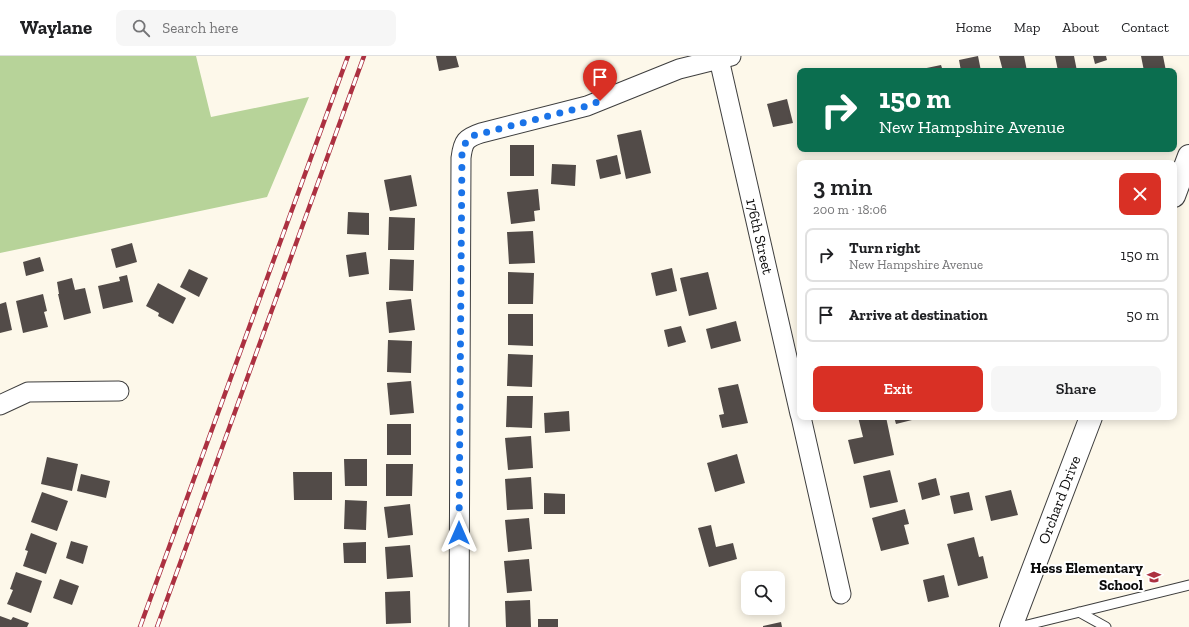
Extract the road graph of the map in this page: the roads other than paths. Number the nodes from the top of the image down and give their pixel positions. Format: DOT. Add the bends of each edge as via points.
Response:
graph roads {
  1 [pos="725,58"];
  2 [pos="1189,156"];
  3 [pos="1177,188"];
  4 [pos="118,391"];
  5 [pos="797,400"];
  6 [pos="0,405"];
  7 [pos="802,420"];
  8 [pos="1090,420"];
  9 [pos="1189,585"];
  10 [pos="841,594"];
  11 [pos="1079,612"];
  12 [pos="459,627"];
  13 [pos="1012,627"];
  14 [pos="1019,627"];
  15 [pos="1106,627"];
  1 -- 5 [label="street, 176th Street"];
  1 -- 12 [label="street" via="678,69 587,106 481,133 468,139 462,149"];
  2 -- 3 [label="street"];
  4 -- 6 [label="street" via="28,392"];
  7 -- 10 [label="street"];
  8 -- 13 [label="street, Orchard Drive"];
  9 -- 11 [label="lane"];
  11 -- 14 [label="lane"];
  11 -- 15 [label="lane"];
}
